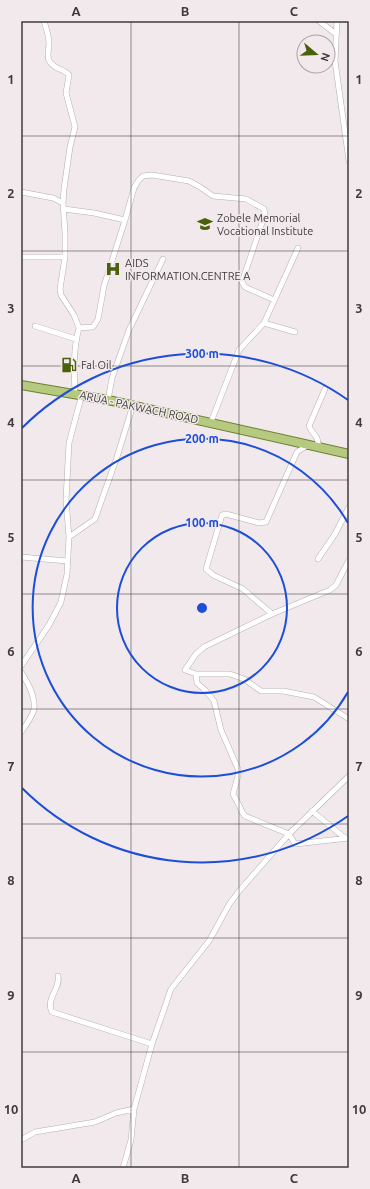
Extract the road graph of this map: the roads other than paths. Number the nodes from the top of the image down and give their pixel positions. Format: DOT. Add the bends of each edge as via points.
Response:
graph roads {
  1 [pos="44,21"];
  2 [pos="319,21"];
  3 [pos="337,21"];
  4 [pos="336,34"];
  5 [pos="336,68"];
  6 [pos="349,161"];
  7 [pos="21,192"];
  8 [pos="63,203"];
  9 [pos="64,209"];
  10 [pos="125,220"];
  11 [pos="298,248"];
  12 [pos="22,257"];
  13 [pos="65,257"];
  14 [pos="162,259"];
  15 [pos="274,300"];
  16 [pos="264,323"];
  17 [pos="35,326"];
  18 [pos="80,328"];
  19 [pos="295,332"];
  20 [pos="76,339"];
  21 [pos="21,385"];
  22 [pos="325,389"];
  23 [pos="78,394"];
  24 [pos="108,400"];
  25 [pos="133,405"];
  26 [pos="211,422"];
  27 [pos="308,445"];
  28 [pos="319,447"];
  29 [pos="349,454"];
  30 [pos="349,506"];
  31 [pos="69,537"];
  32 [pos="21,557"];
  33 [pos="318,559"];
  34 [pos="349,560"];
  35 [pos="67,561"];
  36 [pos="272,614"];
  37 [pos="21,666"];
  38 [pos="21,672"];
  39 [pos="196,674"];
  40 [pos="349,719"];
  41 [pos="21,732"];
  42 [pos="349,776"];
  43 [pos="312,812"];
  44 [pos="289,834"];
  45 [pos="347,838"];
  46 [pos="58,976"];
  47 [pos="152,1044"];
  48 [pos="134,1109"];
  49 [pos="21,1140"];
  50 [pos="123,1168"];
  1 -- 8 [label="street" via="50,63 68,75 66,93 75,125"];
  2 -- 4 [label="street"];
  3 -- 4 [label="street"];
  5 -- 6 [label="street"];
  7 -- 8 [label="street" via="53,198"];
  8 -- 9 [label="street"];
  9 -- 10 [label="street"];
  9 -- 13 [label="street"];
  10 -- 15 [label="street" via="138,181 143,176 152,175 189,181 213,196 241,198 260,206 265,214 242,282 245,287"];
  10 -- 18 [label="street" via="104,286 98,320 93,327"];
  11 -- 15 [label="street"];
  12 -- 13 [label="street"];
  13 -- 18 [label="street" via="60,292"];
  14 -- 24 [label="street" via="128,330 112,378"];
  15 -- 16 [label="street"];
  16 -- 19 [label="street"];
  16 -- 26 [label="street" via="239,350"];
  17 -- 20 [label="street"];
  18 -- 20 [label="street"];
  20 -- 23 [label="street" via="74,364"];
  21 -- 23 [label="main road, ARUA - PAKWACH ROAD"];
  22 -- 28 [label="street" via="310,426"];
  23 -- 24 [label="main road, ARUA - PAKWACH ROAD"];
  23 -- 31 [label="street" via="69,443 66,500"];
  24 -- 25 [label="main road, ARUA - PAKWACH ROAD"];
  25 -- 26 [label="main road, ARUA - PAKWACH ROAD"];
  25 -- 31 [label="street" via="95,519"];
  26 -- 27 [label="main road, ARUA - PAKWACH ROAD"];
  27 -- 28 [label="main road, ARUA - PAKWACH ROAD"];
  27 -- 36 [label="street" via="297,452 266,522 259,523 222,515 206,569 213,575 243,588"];
  28 -- 29 [label="main road, ARUA - PAKWACH ROAD"];
  30 -- 33 [label="street"];
  31 -- 35 [label="street"];
  32 -- 35 [label="street"];
  34 -- 36 [label="street" via="336,585 330,590"];
  35 -- 37 [label="street" via="68,574 61,602 49,625"];
  36 -- 39 [label="street" via="200,650 185,670"];
  38 -- 41 [label="street" via="34,697 34,708 32,717"];
  39 -- 40 [label="street" via="230,674 244,679 261,691 283,691 314,697"];
  39 -- 44 [label="street" via="197,683 214,701 223,734 238,769 233,793 242,812 245,816"];
  42 -- 43 [label="street"];
  43 -- 44 [label="street"];
  43 -- 45 [label="street"];
  44 -- 45 [label="street" via="295,844"];
  44 -- 47 [label="street" via="235,896 209,941 172,988"];
  46 -- 47 [label="street" via="58,983 50,1002 52,1012"];
  47 -- 48 [label="street"];
  48 -- 49 [label="street" via="95,1122 35,1132"];
  48 -- 50 [label="street" via="131,1140"];
}
